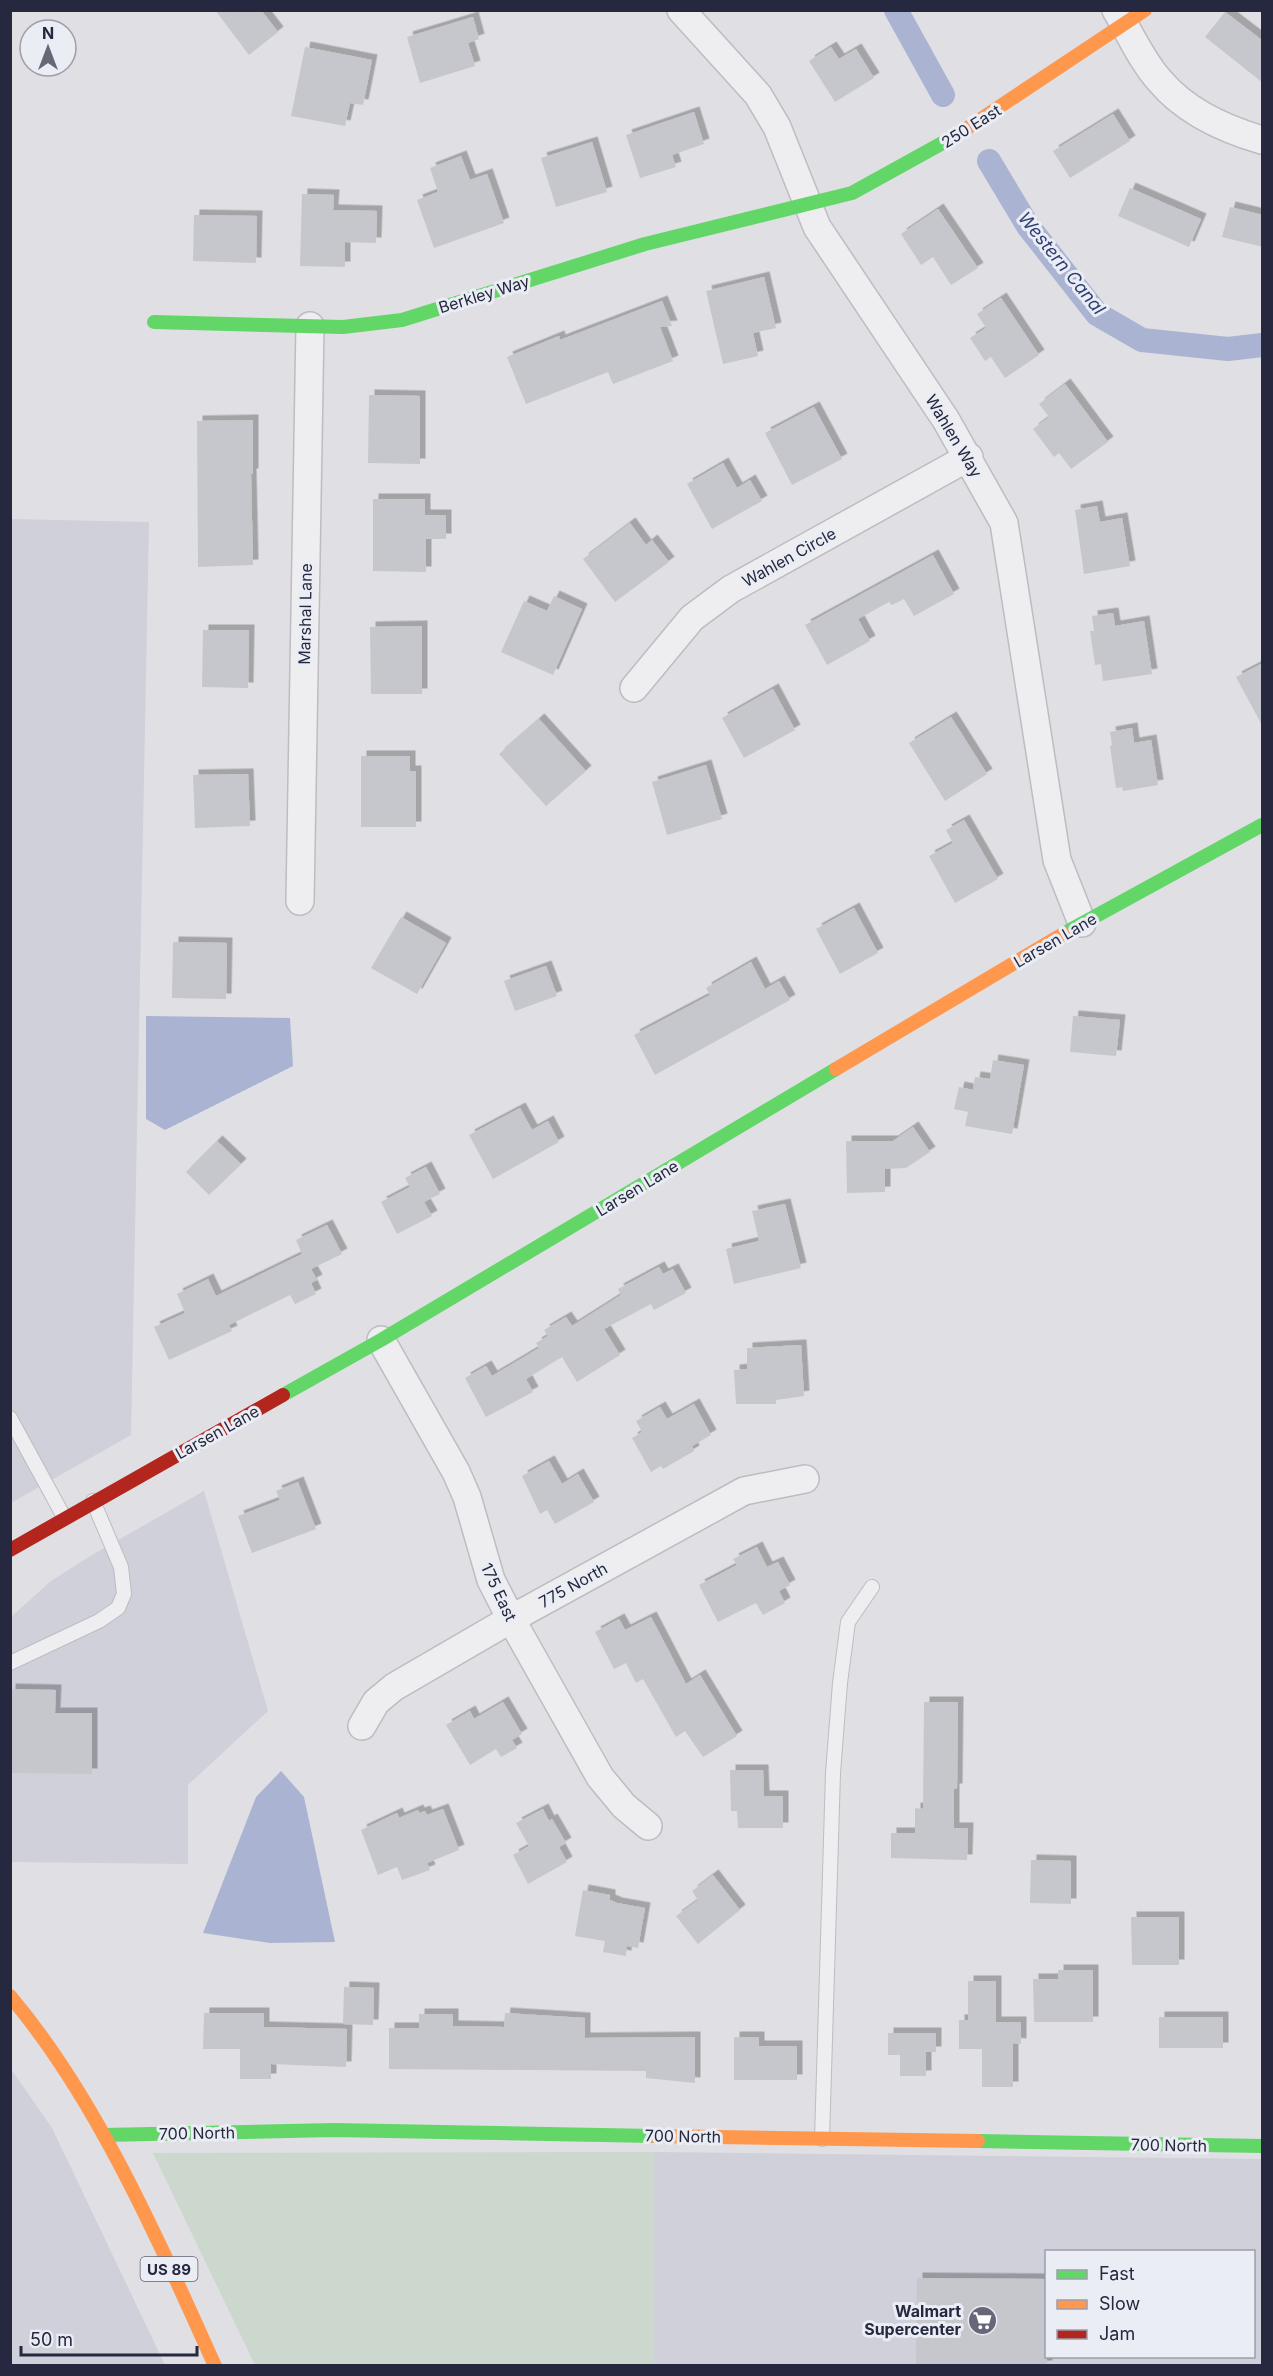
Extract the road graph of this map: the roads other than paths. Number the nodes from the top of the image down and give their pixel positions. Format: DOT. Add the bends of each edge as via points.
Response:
graph roads {
  1 [pos="681,10"];
  2 [pos="1129,15"];
  3 [pos="1263,140"];
  4 [pos="806,203"];
  5 [pos="154,322"];
  6 [pos="310,326"];
  7 [pos="969,457"];
  8 [pos="634,688"];
  9 [pos="1263,825"];
  10 [pos="300,901"];
  11 [pos="1082,923"];
  12 [pos="381,1340"];
  13 [pos="10,1418"];
  14 [pos="805,1479"];
  15 [pos="93,1501"];
  16 [pos="64,1516"];
  17 [pos="10,1550"];
  18 [pos="872,1587"];
  19 [pos="511,1619"];
  20 [pos="10,1663"];
  21 [pos="362,1726"];
  22 [pos="648,1826"];
  23 [pos="10,1996"];
  24 [pos="10,2014"];
  25 [pos="38,2027"];
  26 [pos="104,2135"];
  27 [pos="822,2139"];
  28 [pos="1263,2146"];
  29 [pos="215,2366"];
  1 -- 4 [label="street, Wahlen Way" via="758,95 777,127"];
  2 -- 3 [label="street" via="1159,81 1192,110"];
  2 -- 4 [label="street, 250 East" via="951,139 852,193"];
  4 -- 6 [label="street, Berkley Way" via="645,244 402,320 343,327"];
  4 -- 7 [label="street, Wahlen Way" via="817,227"];
  5 -- 6 [label="street, Berkley Way"];
  6 -- 10 [label="street, Marshal Lane"];
  7 -- 8 [label="street, Wahlen Circle" via="731,589 692,618"];
  7 -- 11 [label="street, Wahlen Way" via="1004,524 1057,860"];
  9 -- 11 [label="street, Larsen Lane"];
  11 -- 12 [label="street, Larsen Lane"];
  12 -- 15 [label="street, Larsen Lane"];
  12 -- 19 [label="street, 175 East" via="456,1472 491,1580"];
  13 -- 16 [label="lane"];
  14 -- 19 [label="street, 775 North" via="744,1491"];
  15 -- 16 [label="street, Larsen Lane"];
  15 -- 20 [label="lane" via="121,1567 124,1594 118,1608"];
  16 -- 17 [label="street, Larsen Lane"];
  18 -- 27 [label="lane" via="848,1622 840,1683 832,1796"];
  19 -- 21 [label="street, 775 North" via="394,1687 376,1702"];
  19 -- 22 [label="street, 175 East" via="600,1777 624,1806"];
  23 -- 25 [label="street, US 89"];
  24 -- 25 [label="street"];
  25 -- 26 [label="street, US 89" via="74,2079"];
  26 -- 27 [label="street, 700 North" via="334,2130"];
  26 -- 29 [label="street, US 89"];
  27 -- 28 [label="street, 700 North"];
}
